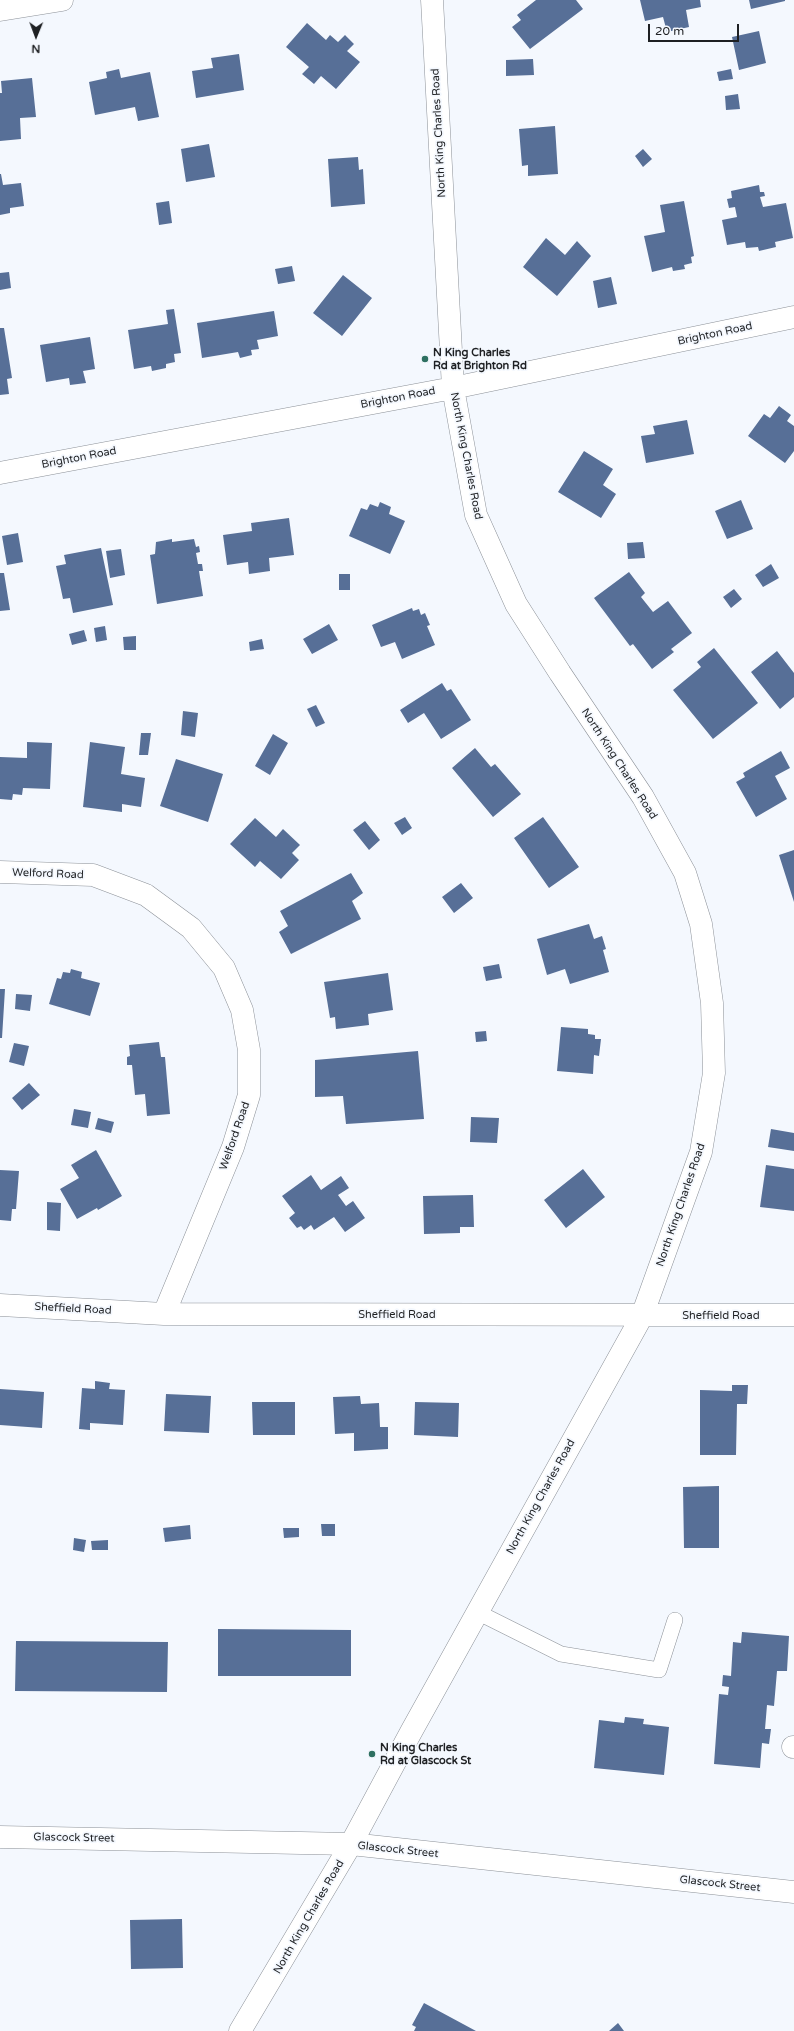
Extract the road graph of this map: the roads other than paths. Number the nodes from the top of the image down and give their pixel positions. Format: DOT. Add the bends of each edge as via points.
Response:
graph roads {
  1 [pos="62,0"];
  2 [pos="432,0"];
  3 [pos="0,10"];
  4 [pos="794,317"];
  5 [pos="453,388"];
  6 [pos="0,473"];
  7 [pos="0,872"];
  8 [pos="0,1305"];
  9 [pos="164,1314"];
  10 [pos="794,1315"];
  11 [pos="642,1316"];
  12 [pos="477,1612"];
  13 [pos="675,1620"];
  14 [pos="0,1837"];
  15 [pos="351,1844"];
  16 [pos="794,1892"];
  17 [pos="240,2031"];
  1 -- 3 [label="street"];
  2 -- 5 [label="street, North King Charles Road"];
  4 -- 5 [label="street, Brighton Road"];
  5 -- 6 [label="street, Brighton Road"];
  5 -- 11 [label="street, North King Charles Road" via="476,515 516,604 643,797 685,873 701,924 712,1003 714,1073 701,1152"];
  7 -- 9 [label="street, Welford Road" via="93,875 146,895 191,928 224,968 242,1010 248,1050 249,1095 233,1147"];
  8 -- 9 [label="street, Sheffield Road"];
  9 -- 11 [label="street, Sheffield Road"];
  10 -- 11 [label="street, Sheffield Road"];
  11 -- 12 [label="street, North King Charles Road"];
  12 -- 13 [label="lane" via="560,1654 659,1670"];
  12 -- 15 [label="street, North King Charles Road"];
  14 -- 15 [label="street, Glascock Street"];
  15 -- 16 [label="street, Glascock Street"];
  15 -- 17 [label="street, North King Charles Road"];
}
